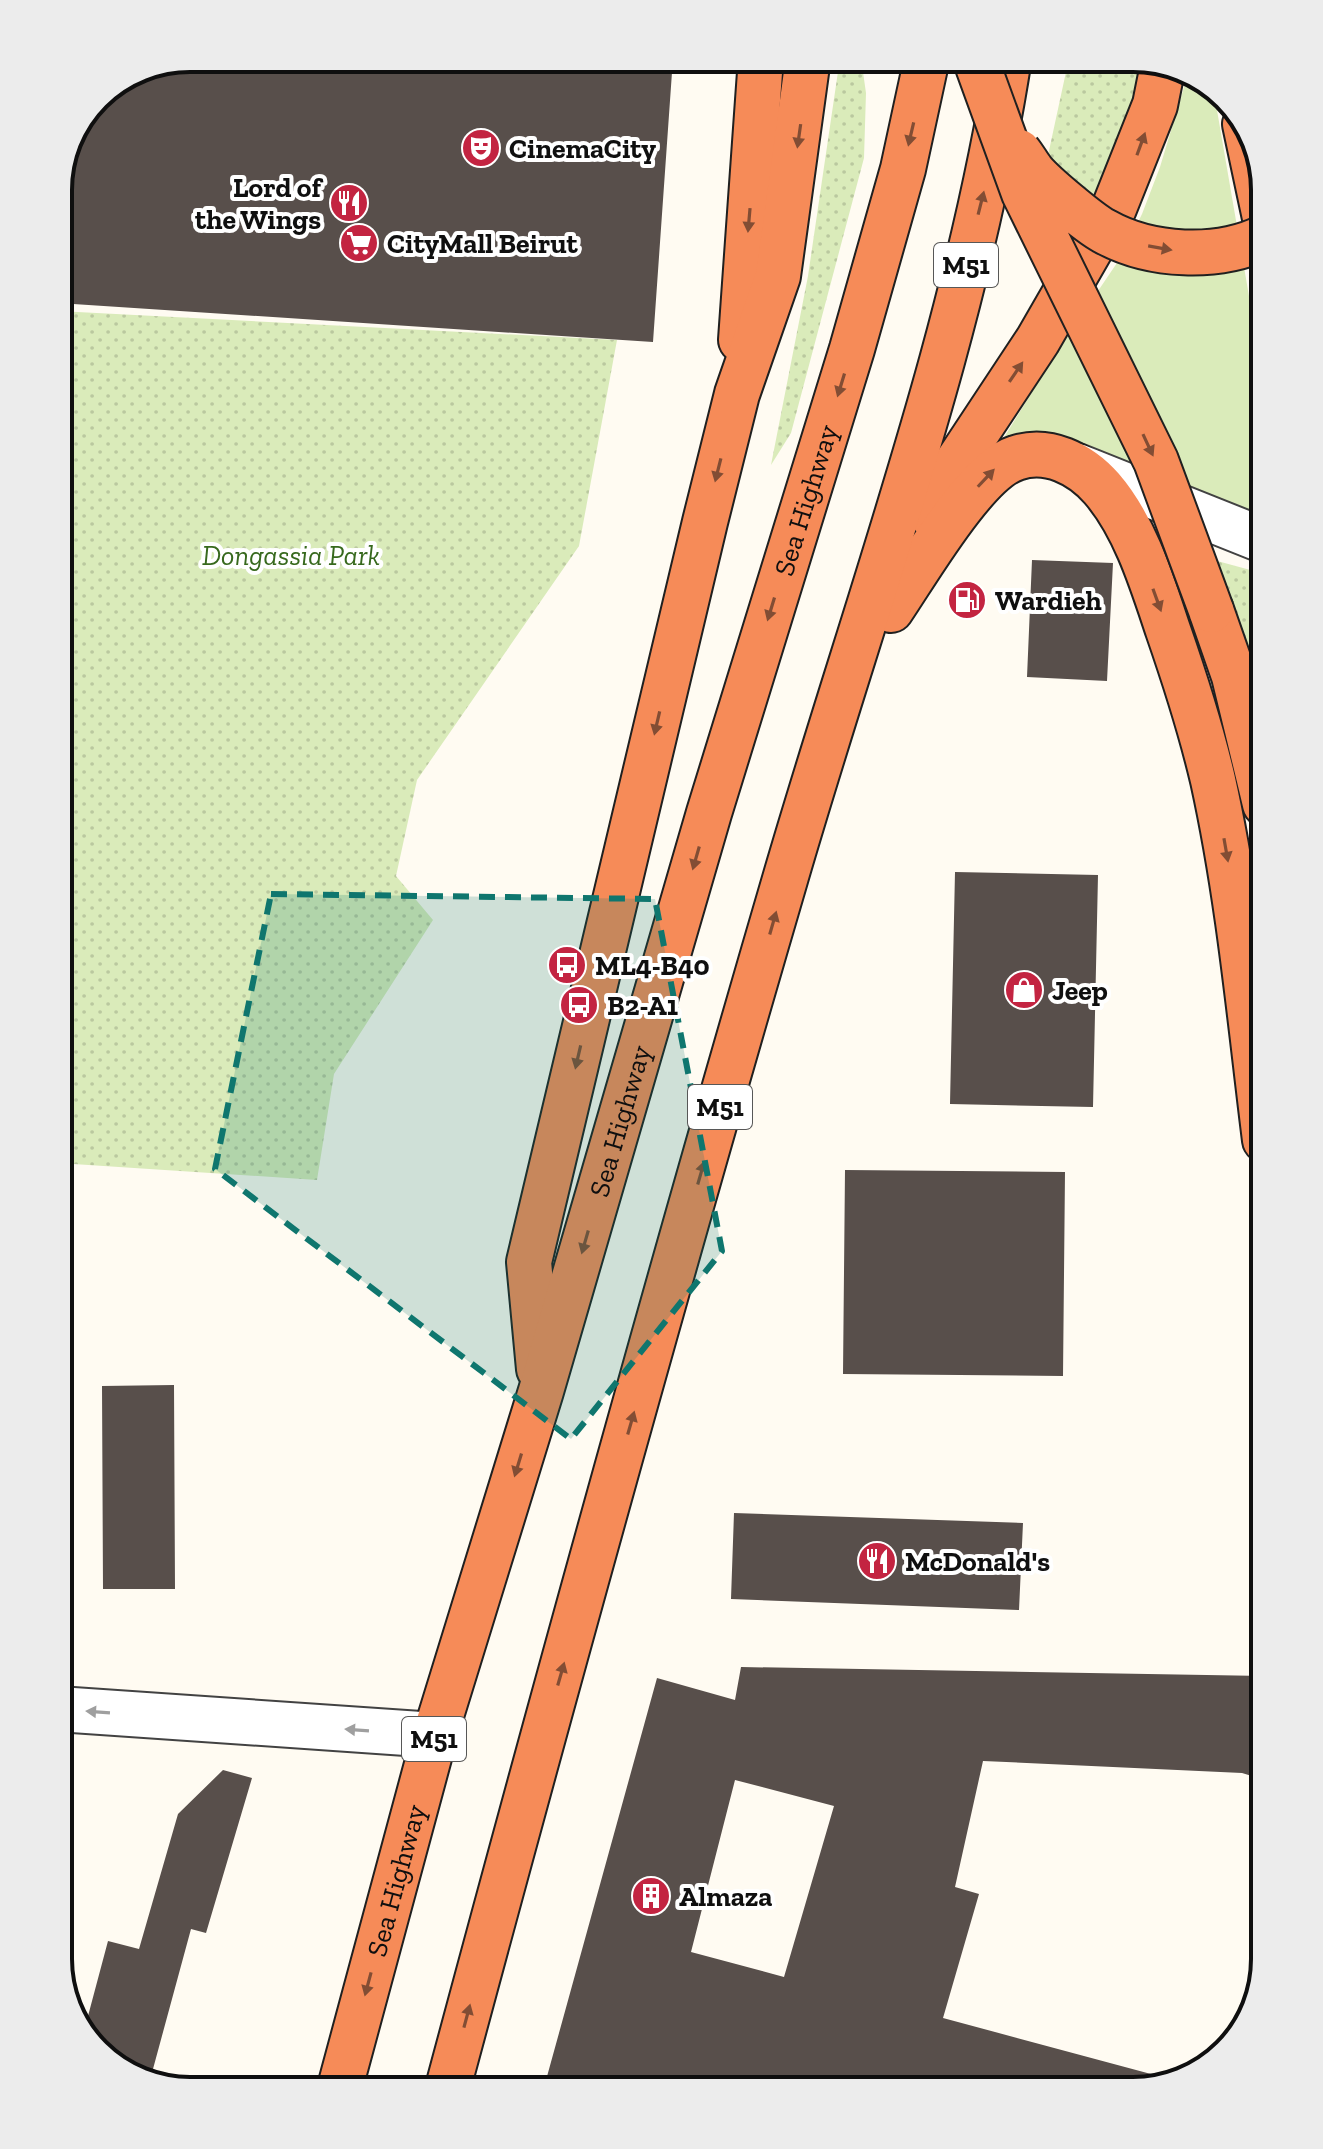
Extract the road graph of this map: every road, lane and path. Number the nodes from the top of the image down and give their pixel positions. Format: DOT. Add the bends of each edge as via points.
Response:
graph roads {
  1 [pos="760,72"];
  2 [pos="806,72"];
  3 [pos="924,72"];
  4 [pos="980,72"];
  5 [pos="1006,72"];
  6 [pos="1161,75"];
  7 [pos="996,116"];
  8 [pos="1251,241"];
  9 [pos="737,394"];
  10 [pos="1077,466"];
  11 [pos="1251,535"];
  12 [pos="891,610"];
  13 [pos="1251,746"];
  14 [pos="787,875"];
  15 [pos="1251,1030"];
  16 [pos="541,1391"];
  17 [pos="72,1710"];
  18 [pos="435,1735"];
  19 [pos="343,2077"];
  20 [pos="451,2077"];
  1 -- 9 [label="highway, one-way"];
  2 -- 9 [label="highway, one-way" via="778,276"];
  3 -- 16 [label="highway, Sea Highway / M51, one-way" via="903,169 860,319"];
  4 -- 7 [label="highway, bridge"];
  14 -- 5 [label="highway, M51, one-way" via="942,359 985,190"];
  12 -- 6 [label="highway, one-way" via="956,464 1038,340 1114,208 1155,105"];
  7 -- 8 [label="highway, one-way, bridge" via="1033,173 1103,231 1179,252 1221,251"];
  7 -- 13 [label="highway, one-way, bridge" via="1024,193 1156,461 1234,676"];
  9 -- 16 [label="highway, one-way" via="529,1262"];
  10 -- 11 [label="street"];
  12 -- 10 [label="highway, one-way" via="966,500 999,465 1037,453"];
  10 -- 15 [label="highway, one-way" via="1107,494 1134,541 1200,730 1236,912"];
  12 -- 14 [label="highway"];
  20 -- 14 [label="highway, M51, one-way"];
  16 -- 18 [label="highway, Sea Highway / M51, one-way"];
  18 -- 17 [label="street, one-way"];
  18 -- 19 [label="highway, Sea Highway / M51, one-way"];
}
